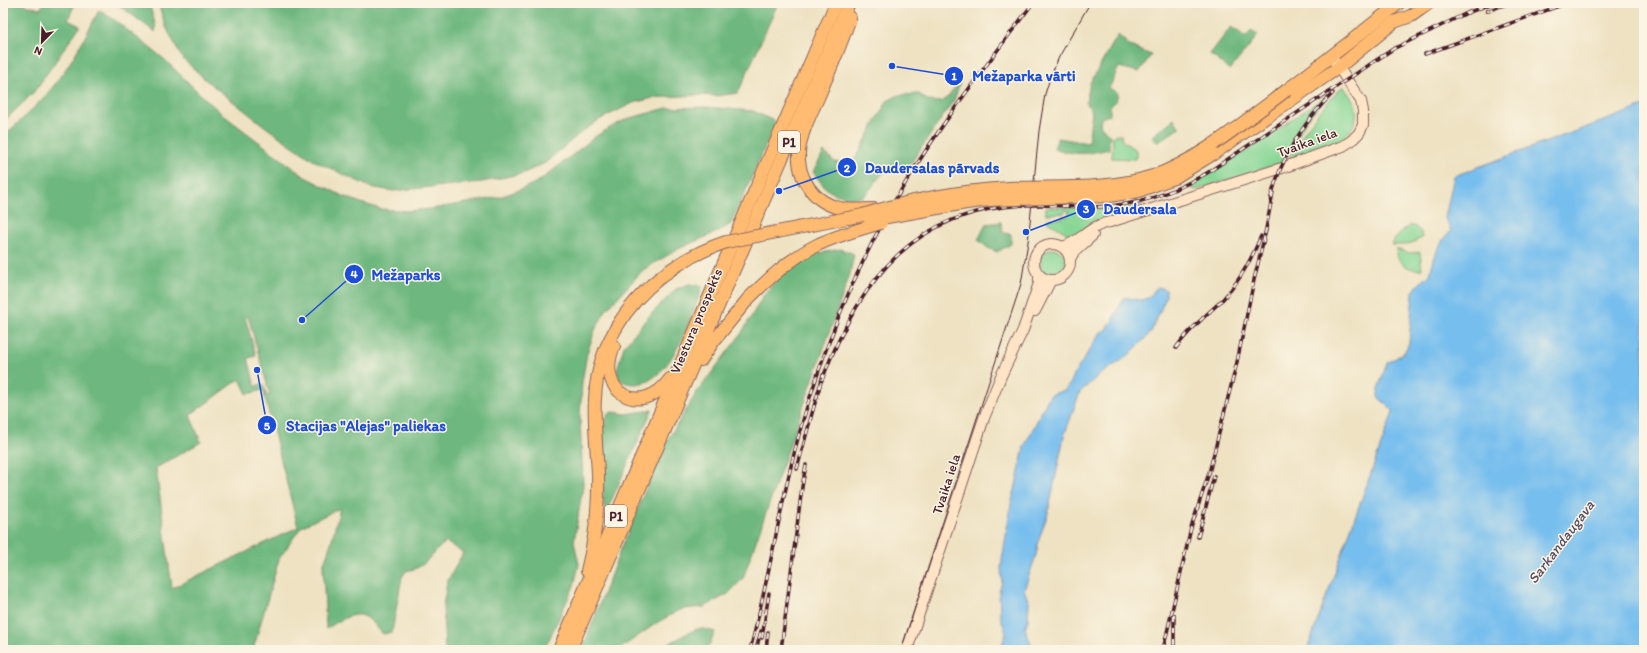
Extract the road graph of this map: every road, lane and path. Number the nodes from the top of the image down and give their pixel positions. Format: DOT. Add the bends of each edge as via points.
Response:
graph roads {
  1 [pos="836,3"];
  2 [pos="848,3"];
  3 [pos="855,3"];
  4 [pos="1429,3"];
  5 [pos="1396,6"];
  6 [pos="1331,56"];
  7 [pos="1339,67"];
  8 [pos="1291,94"];
  9 [pos="881,209"];
  10 [pos="902,215"];
  11 [pos="1110,222"];
  12 [pos="1062,247"];
  13 [pos="1070,259"];
  14 [pos="1039,275"];
  15 [pos="723,279"];
  16 [pos="1051,280"];
  17 [pos="620,330"];
  18 [pos="1023,330"];
  19 [pos="680,366"];
  20 [pos="677,402"];
  21 [pos="576,612"];
  22 [pos="559,650"];
  23 [pos="570,650"];
  24 [pos="907,650"];
  1 -- 15 [label="main road, Viestura prospekts / P1"];
  2 -- 15 [label="main road, Viestura prospekts / P1"];
  3 -- 9 [label="main road" via="805,129 799,152 800,168 814,194 826,203 838,208"];
  4 -- 7 [label="main road" via="1411,16 1394,22"];
  5 -- 6 [label="main road"];
  6 -- 7 [label="street, Tvaika iela"];
  6 -- 8 [label="main road"];
  7 -- 8 [label="main road"];
  7 -- 11 [label="street, Tvaika iela" via="1361,101 1364,112 1363,125 1348,144 1285,167"];
  8 -- 9 [label="main road, bridge" via="1208,147 1170,169 1152,176 1118,184 987,190"];
  8 -- 10 [label="main road, bridge" via="1213,154 1174,178 1139,191 1109,196 1013,198 966,203"];
  9 -- 17 [label="main road, bridge" via="707,248 663,274 623,317"];
  10 -- 17 [label="main road, bridge" via="731,249 704,257 651,294"];
  10 -- 20 [label="main road, bridge" via="819,244 782,268 748,299 712,342"];
  11 -- 12 [label="street, Tvaika iela" via="1094,227"];
  11 -- 13 [label="street, Tvaika iela" via="1074,252"];
  12 -- 13 [label="street"];
  12 -- 14 [label="street, Tvaika iela" via="1049,244 1037,252 1034,265"];
  13 -- 16 [label="street, Tvaika iela" via="1070,267 1064,277"];
  14 -- 16 [label="street"];
  14 -- 18 [label="street, Tvaika iela" via="1039,283"];
  15 -- 19 [label="main road, Viestura prospekts / P1"];
  15 -- 20 [label="main road, Viestura prospekts / P1"];
  16 -- 18 [label="street, Tvaika iela"];
  17 -- 19 [label="main road" via="611,354 609,372 611,381 626,396 641,399 661,390"];
  17 -- 21 [label="main road" via="604,351 596,380 596,524"];
  18 -- 24 [label="street, Tvaika iela" via="984,418"];
  19 -- 21 [label="main road, Viestura prospekts / P1"];
  20 -- 23 [label="main road, Viestura prospekts / P1"];
  21 -- 22 [label="main road, Viestura prospekts / P1"];
}
